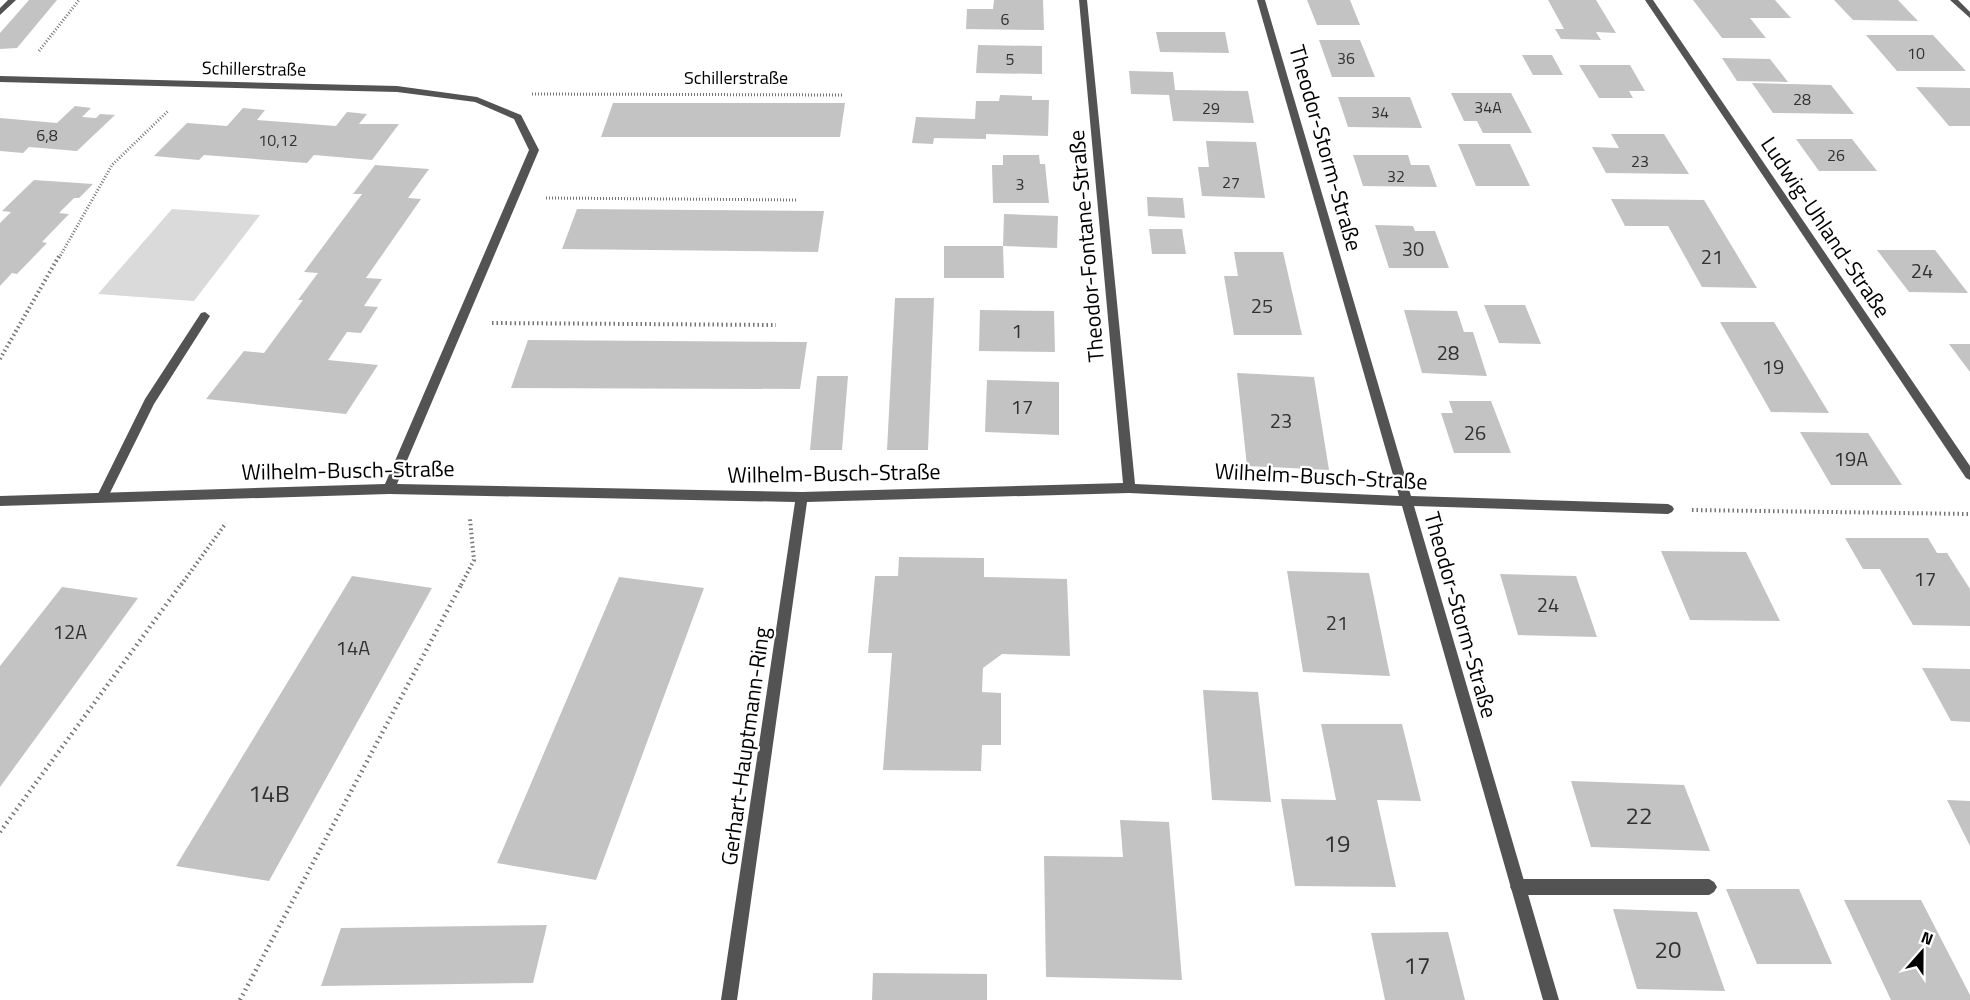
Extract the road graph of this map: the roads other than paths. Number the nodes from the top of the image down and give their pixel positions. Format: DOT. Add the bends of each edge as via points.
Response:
graph roads {
  1 [pos="12,0"];
  2 [pos="1083,0"];
  3 [pos="1261,0"];
  4 [pos="1649,0"];
  5 [pos="1954,0"];
  6 [pos="0,13"];
  7 [pos="1970,16"];
  8 [pos="0,79"];
  9 [pos="205,316"];
  10 [pos="1970,476"];
  11 [pos="1129,488"];
  12 [pos="389,489"];
  13 [pos="103,496"];
  14 [pos="802,497"];
  15 [pos="0,501"];
  16 [pos="1406,501"];
  17 [pos="1668,509"];
  18 [pos="1518,887"];
  19 [pos="1709,887"];
  20 [pos="729,1000"];
  21 [pos="1551,1000"];
  1 -- 6 [label="street"];
  2 -- 11 [label="street, Theodor-Fontane-Straße"];
  3 -- 16 [label="street, Theodor-Storm-Straße"];
  4 -- 10 [label="street, Ludwig-Uhland-Straße"];
  5 -- 7 [label="street"];
  8 -- 12 [label="street, Schillerstraße" via="397,89 477,100 518,117 534,150"];
  9 -- 13 [label="street" via="149,402"];
  11 -- 14 [label="street, Wilhelm-Busch-Straße"];
  11 -- 16 [label="street, Wilhelm-Busch-Straße"];
  12 -- 13 [label="street, Wilhelm-Busch-Straße"];
  12 -- 14 [label="street, Wilhelm-Busch-Straße"];
  13 -- 15 [label="street, Wilhelm-Busch-Straße"];
  14 -- 20 [label="street, Gerhart-Hauptmann-Ring"];
  16 -- 17 [label="street, Wilhelm-Busch-Straße"];
  16 -- 18 [label="street, Theodor-Storm-Straße"];
  18 -- 19 [label="street"];
  18 -- 21 [label="street, Theodor-Storm-Straße"];
}
